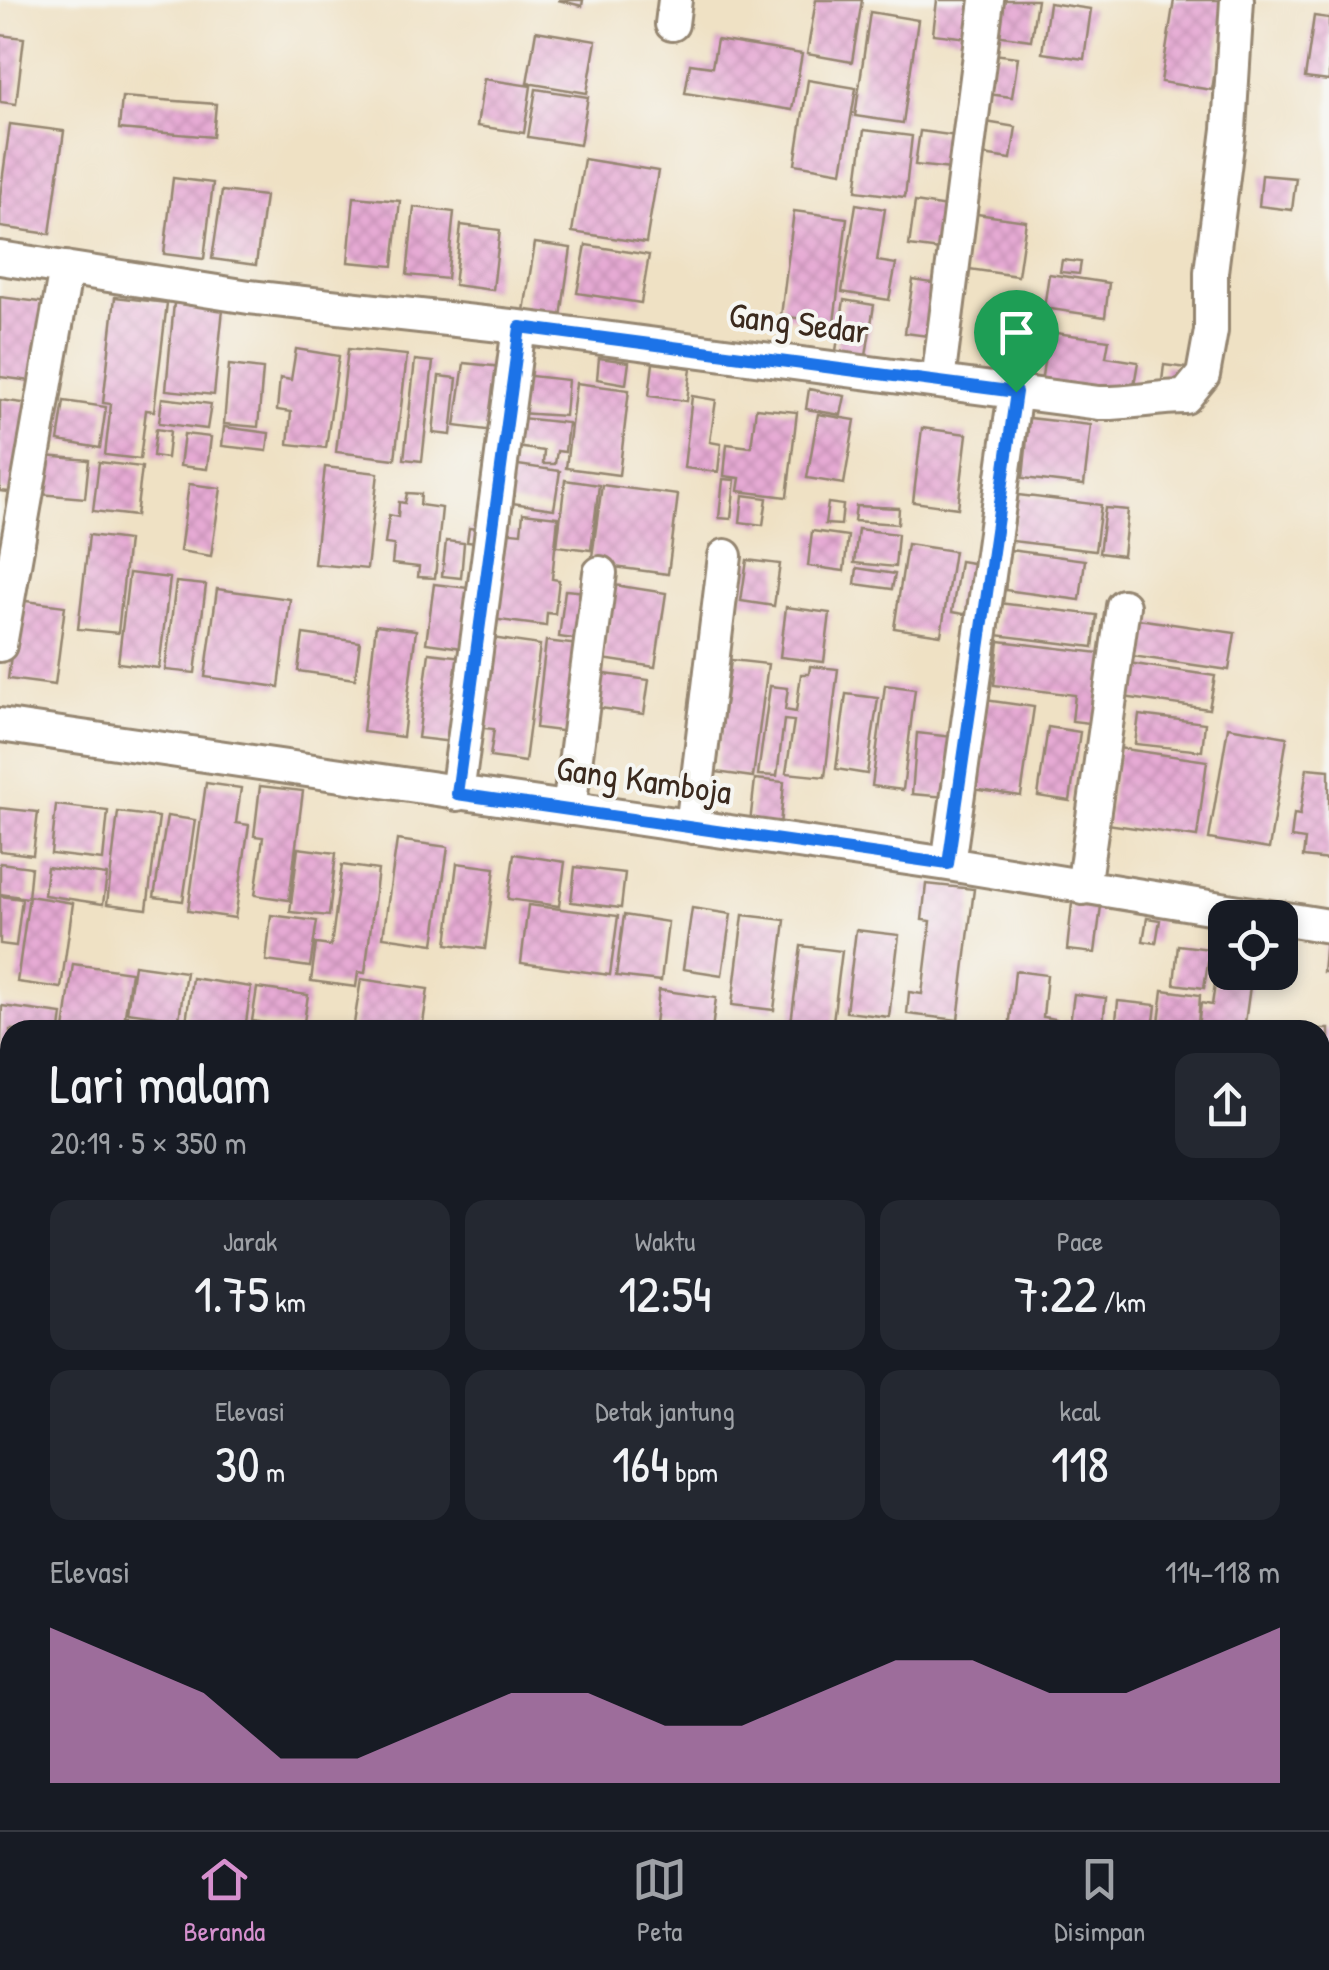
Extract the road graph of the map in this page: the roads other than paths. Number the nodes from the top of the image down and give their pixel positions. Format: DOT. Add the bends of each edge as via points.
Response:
graph roads {
  1 [pos="987,0"];
  2 [pos="1238,0"];
  3 [pos="0,258"];
  4 [pos="66,268"];
  5 [pos="520,327"];
  6 [pos="938,382"];
  7 [pos="1016,392"];
  8 [pos="725,556"];
  9 [pos="600,573"];
  10 [pos="1123,606"];
  11 [pos="0,645"];
  12 [pos="0,725"];
  13 [pos="457,794"];
  14 [pos="569,809"];
  15 [pos="692,827"];
  16 [pos="948,864"];
  17 [pos="1083,888"];
  18 [pos="1208,907"];
  19 [pos="1298,921"];
  20 [pos="1329,926"];
  1 -- 6 [label="street"];
  2 -- 7 [label="street, Gang Sedar" via="1203,375 1185,397 1133,404"];
  3 -- 4 [label="street, Gang Sedar"];
  4 -- 5 [label="street, Gang Sedar" via="249,297"];
  4 -- 11 [label="street"];
  5 -- 6 [label="street, Gang Sedar"];
  5 -- 13 [label="street"];
  6 -- 7 [label="street, Gang Sedar"];
  7 -- 16 [label="street"];
  8 -- 15 [label="street"];
  9 -- 14 [label="street"];
  10 -- 17 [label="street"];
  12 -- 13 [label="street, Gang Kamboja"];
  13 -- 14 [label="street, Gang Kamboja"];
  14 -- 15 [label="street, Gang Kamboja"];
  15 -- 16 [label="street, Gang Kamboja"];
  16 -- 17 [label="street, Gang Kamboja"];
  17 -- 18 [label="street, Gang Kamboja"];
  19 -- 20 [label="street, Gang Kamboja"];
}
